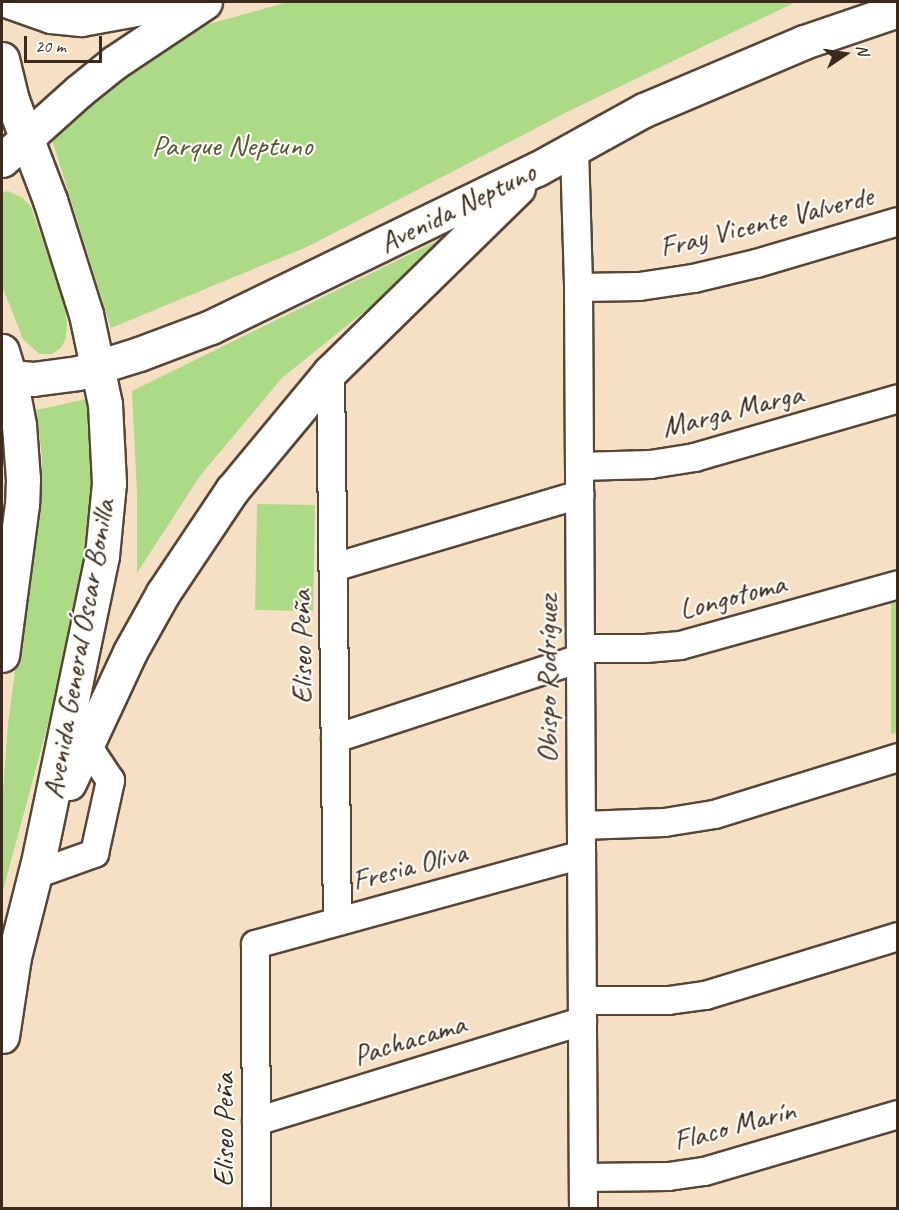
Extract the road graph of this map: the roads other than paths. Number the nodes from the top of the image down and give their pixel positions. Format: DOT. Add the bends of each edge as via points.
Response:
graph roads {
  1 [pos="11,2"];
  2 [pos="175,2"];
  3 [pos="205,2"];
  4 [pos="897,10"];
  5 [pos="2,58"];
  6 [pos="26,137"];
  7 [pos="574,149"];
  8 [pos="2,160"];
  9 [pos="537,169"];
  10 [pos="897,221"];
  11 [pos="578,287"];
  12 [pos="6,364"];
  13 [pos="99,366"];
  14 [pos="330,372"];
  15 [pos="897,398"];
  16 [pos="579,466"];
  17 [pos="579,494"];
  18 [pos="333,567"];
  19 [pos="897,584"];
  20 [pos="2,645"];
  21 [pos="580,653"];
  22 [pos="335,738"];
  23 [pos="86,744"];
  24 [pos="897,757"];
  25 [pos="581,825"];
  26 [pos="581,854"];
  27 [pos="36,870"];
  28 [pos="337,921"];
  29 [pos="897,936"];
  30 [pos="255,944"];
  31 [pos="582,1011"];
  32 [pos="2,1036"];
  33 [pos="897,1113"];
  34 [pos="255,1120"];
  35 [pos="583,1177"];
  36 [pos="580,1208"];
  37 [pos="256,1209"];
  1 -- 2 [label="main road" via="51,16 81,19"];
  3 -- 6 [label="main road" via="115,62"];
  4 -- 7 [label="main road, Avenida Neptuno" via="723,74 644,110"];
  5 -- 6 [label="main road, Avenida General Óscar Bonilla"];
  6 -- 8 [label="main road"];
  6 -- 13 [label="main road, Avenida General Óscar Bonilla" via="72,264"];
  7 -- 9 [label="main road, Avenida Neptuno"];
  7 -- 11 [label="street, Obispo Rodríguez"];
  9 -- 13 [label="main road, Avenida Neptuno" via="211,327"];
  9 -- 14 [label="main road"];
  10 -- 11 [label="street, Fray Vicente Valverde" via="693,278 639,286"];
  11 -- 16 [label="street, Obispo Rodríguez"];
  12 -- 13 [label="main road, Avenida Neptuno" via="56,377"];
  12 -- 20 [label="main road" via="22,453 22,504"];
  13 -- 27 [label="main road, Avenida General Óscar Bonilla" via="109,443 105,528"];
  14 -- 18 [label="street, Eliseo Peña"];
  14 -- 23 [label="main road" via="270,441 196,541 130,652"];
  15 -- 16 [label="street, Marga Marga" via="694,457 650,464"];
  16 -- 17 [label="street, Obispo Rodríguez"];
  17 -- 18 [label="street"];
  17 -- 21 [label="street, Obispo Rodríguez"];
  18 -- 22 [label="street, Eliseo Peña"];
  19 -- 21 [label="street, Longotoma" via="680,645"];
  21 -- 22 [label="street, Longotoma"];
  21 -- 25 [label="street, Obispo Rodríguez"];
  22 -- 28 [label="street, Eliseo Peña"];
  23 -- 27 [label="main road"];
  23 -- 27 [label="street" via="110,780 94,853"];
  24 -- 25 [label="street" via="714,814 664,822"];
  25 -- 26 [label="street, Obispo Rodríguez"];
  26 -- 28 [label="street, Fresia Oliva"];
  26 -- 31 [label="street, Obispo Rodríguez"];
  27 -- 32 [label="main road, Avenida General Óscar Bonilla" via="14,957"];
  28 -- 30 [label="street, Fresia Oliva"];
  29 -- 31 [label="street, Pachacama" via="705,995"];
  30 -- 34 [label="street, Eliseo Peña"];
  31 -- 34 [label="street, Pachacama"];
  31 -- 35 [label="street, Obispo Rodríguez"];
  33 -- 35 [label="street, Flaco Marín" via="704,1171 668,1176"];
  34 -- 37 [label="street, Eliseo Peña"];
  35 -- 36 [label="street, Obispo Rodríguez"];
}
